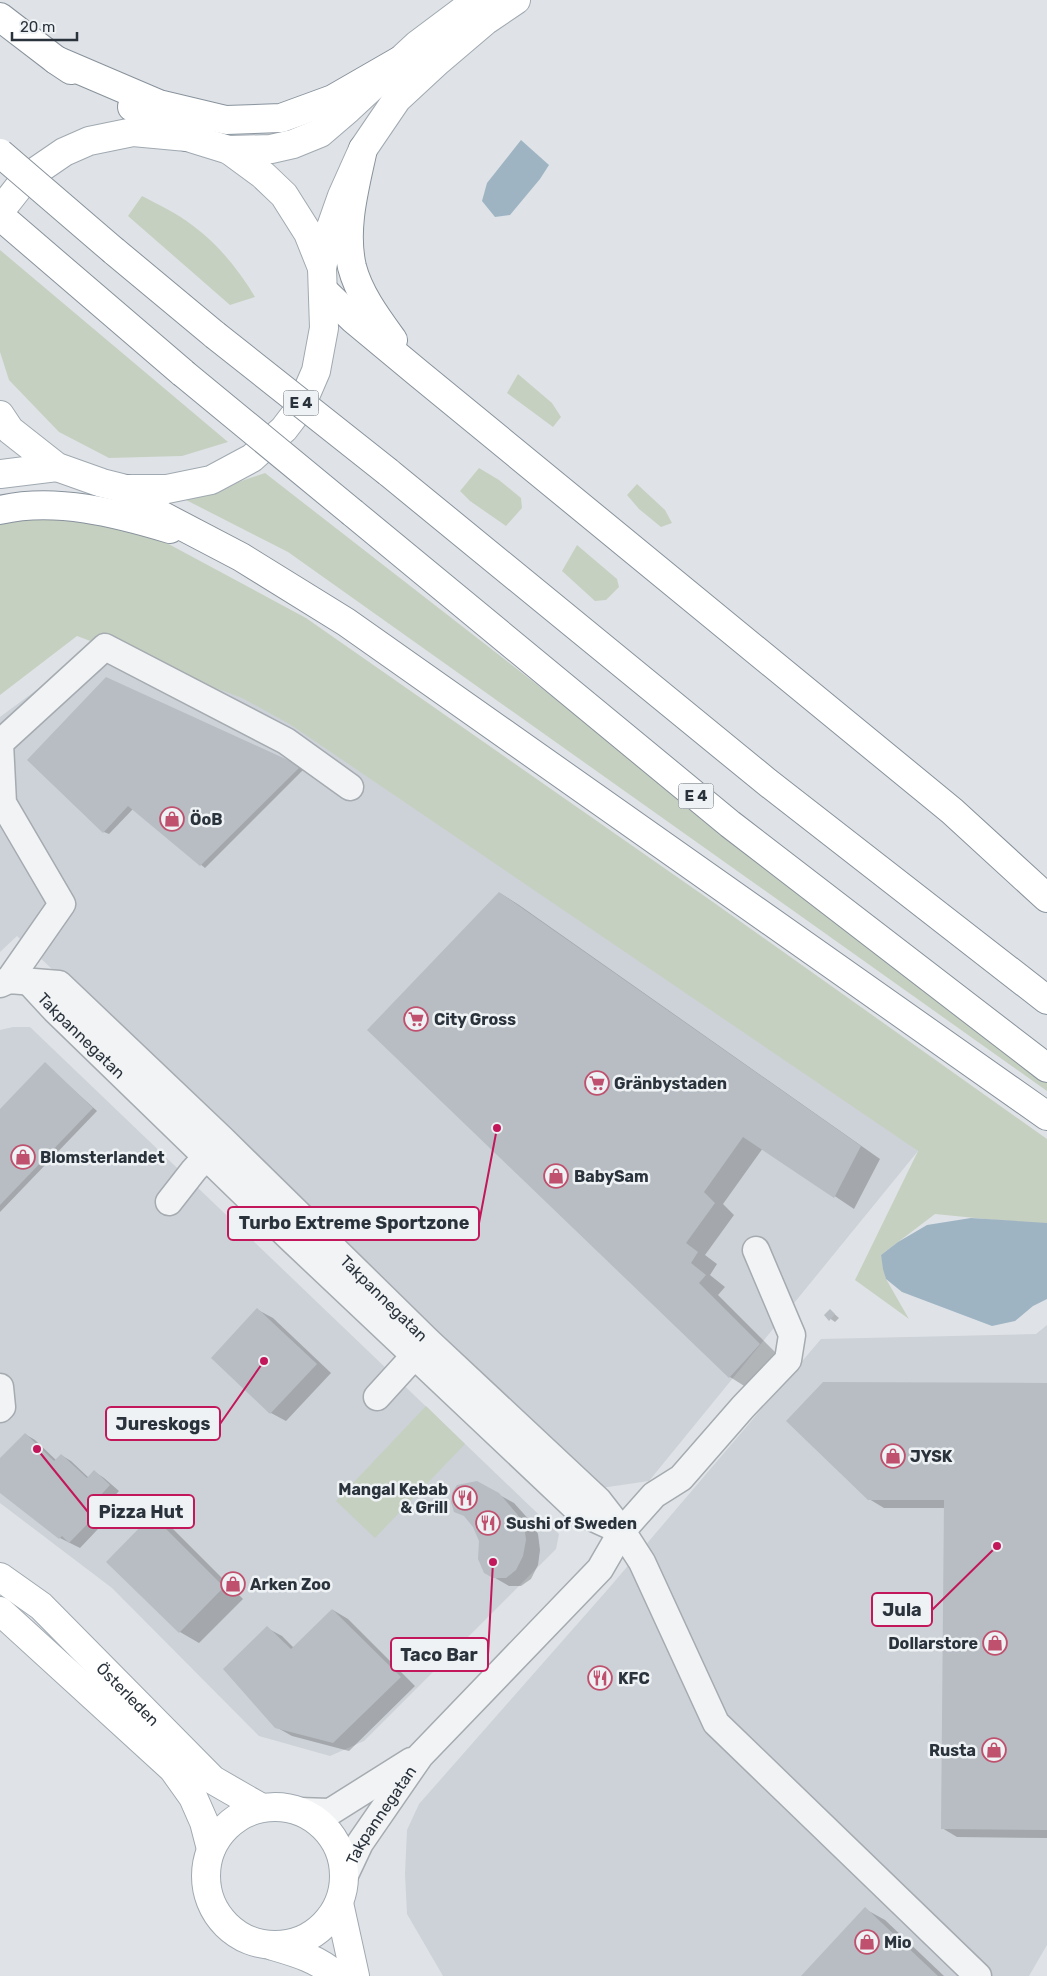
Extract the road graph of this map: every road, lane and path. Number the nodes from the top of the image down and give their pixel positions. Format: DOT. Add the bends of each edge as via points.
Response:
graph roads {
  1 [pos="476,0"];
  2 [pos="516,0"];
  3 [pos="0,17"];
  4 [pos="56,60"];
  5 [pos="399,61"];
  6 [pos="188,137"];
  7 [pos="363,149"];
  8 [pos="229,150"];
  9 [pos="0,153"];
  10 [pos="0,211"];
  11 [pos="0,216"];
  12 [pos="323,279"];
  13 [pos="418,373"];
  14 [pos="0,415"];
  15 [pos="57,467"];
  16 [pos="0,474"];
  17 [pos="126,489"];
  18 [pos="0,510"];
  19 [pos="211,542"];
  20 [pos="350,787"];
  21 [pos="1047,898"];
  22 [pos="13,982"];
  23 [pos="1047,1000"];
  24 [pos="1047,1068"];
  25 [pos="1047,1116"];
  26 [pos="214,1148"];
  27 [pos="169,1202"];
  28 [pos="756,1250"];
  29 [pos="422,1349"];
  30 [pos="0,1387"];
  31 [pos="377,1397"];
  32 [pos="0,1409"];
  33 [pos="622,1531"];
  34 [pos="0,1577"];
  35 [pos="0,1611"];
  36 [pos="420,1756"];
  37 [pos="260,1808"];
  38 [pos="298,1811"];
  39 [pos="211,1849"];
  40 [pos="341,1890"];
  41 [pos="269,1945"];
  42 [pos="337,1976"];
  43 [pos="355,1976"];
  44 [pos="978,1976"];
  1 -- 5 [label="main road"];
  2 -- 7 [label="main road" via="485,22 396,99"];
  3 -- 4 [label="main road"];
  4 -- 5 [label="main road" via="159,104 226,120 281,118 333,99"];
  4 -- 6 [label="main road" via="120,101"];
  5 -- 8 [label="main road" via="320,133 271,149"];
  6 -- 8 [label="main road"];
  6 -- 10 [label="main road" via="133,132 89,141 64,152 26,178"];
  7 -- 12 [label="main road" via="330,230"];
  7 -- 13 [label="main road" via="349,237 352,267 361,292 380,323"];
  8 -- 12 [label="main road" via="284,194 308,233"];
  9 -- 23 [label="main road, E 4, bridge" via="215,335 767,782"];
  11 -- 24 [label="main road, E 4, bridge" via="183,373 730,824"];
  12 -- 13 [label="main road" via="353,319"];
  12 -- 17 [label="main road" via="324,328 316,371 300,408 284,429 252,458 210,480 167,489"];
  13 -- 21 [label="main road" via="952,811"];
  14 -- 15 [label="main road" via="10,430"];
  15 -- 16 [label="main road"];
  15 -- 17 [label="main road" via="102,484"];
  17 -- 19 [label="main road" via="160,514"];
  18 -- 19 [label="main road" via="18,506 62,506 104,512"];
  19 -- 25 [label="main road" via="346,622"];
  20 -- 22 [label="street" via="286,741 105,647 0,743 3,803 62,904"];
  22 -- 26 [label="street, Takpannegatan" via="55,1010"];
  26 -- 27 [label="street"];
  26 -- 29 [label="street, Takpannegatan"];
  28 -- 33 [label="street" via="792,1335 788,1360 682,1478 654,1495"];
  29 -- 31 [label="street"];
  29 -- 33 [label="street, Takpannegatan" via="598,1500"];
  30 -- 32 [label="street"];
  33 -- 36 [label="street, Takpannegatan" via="600,1569"];
  33 -- 44 [label="street" via="642,1562 716,1723"];
  34 -- 37 [label="main road, Österleden" via="41,1606 213,1780"];
  35 -- 39 [label="main road, Österleden" via="173,1769 193,1797"];
  36 -- 38 [label="street, Takpannegatan" via="330,1812"];
  36 -- 40 [label="street, Takpannegatan" via="360,1844"];
  37 -- 38 [label="main road"];
  37 -- 39 [label="main road" via="231,1822"];
  38 -- 40 [label="main road" via="317,1821 333,1839 340,1853"];
  39 -- 41 [label="main road" via="206,1872 209,1896 216,1911 231,1930 252,1941"];
  40 -- 41 [label="main road" via="326,1923 315,1933 293,1943"];
  40 -- 43 [label="main road" via="344,1931"];
  41 -- 42 [label="main road" via="304,1955"];
}
